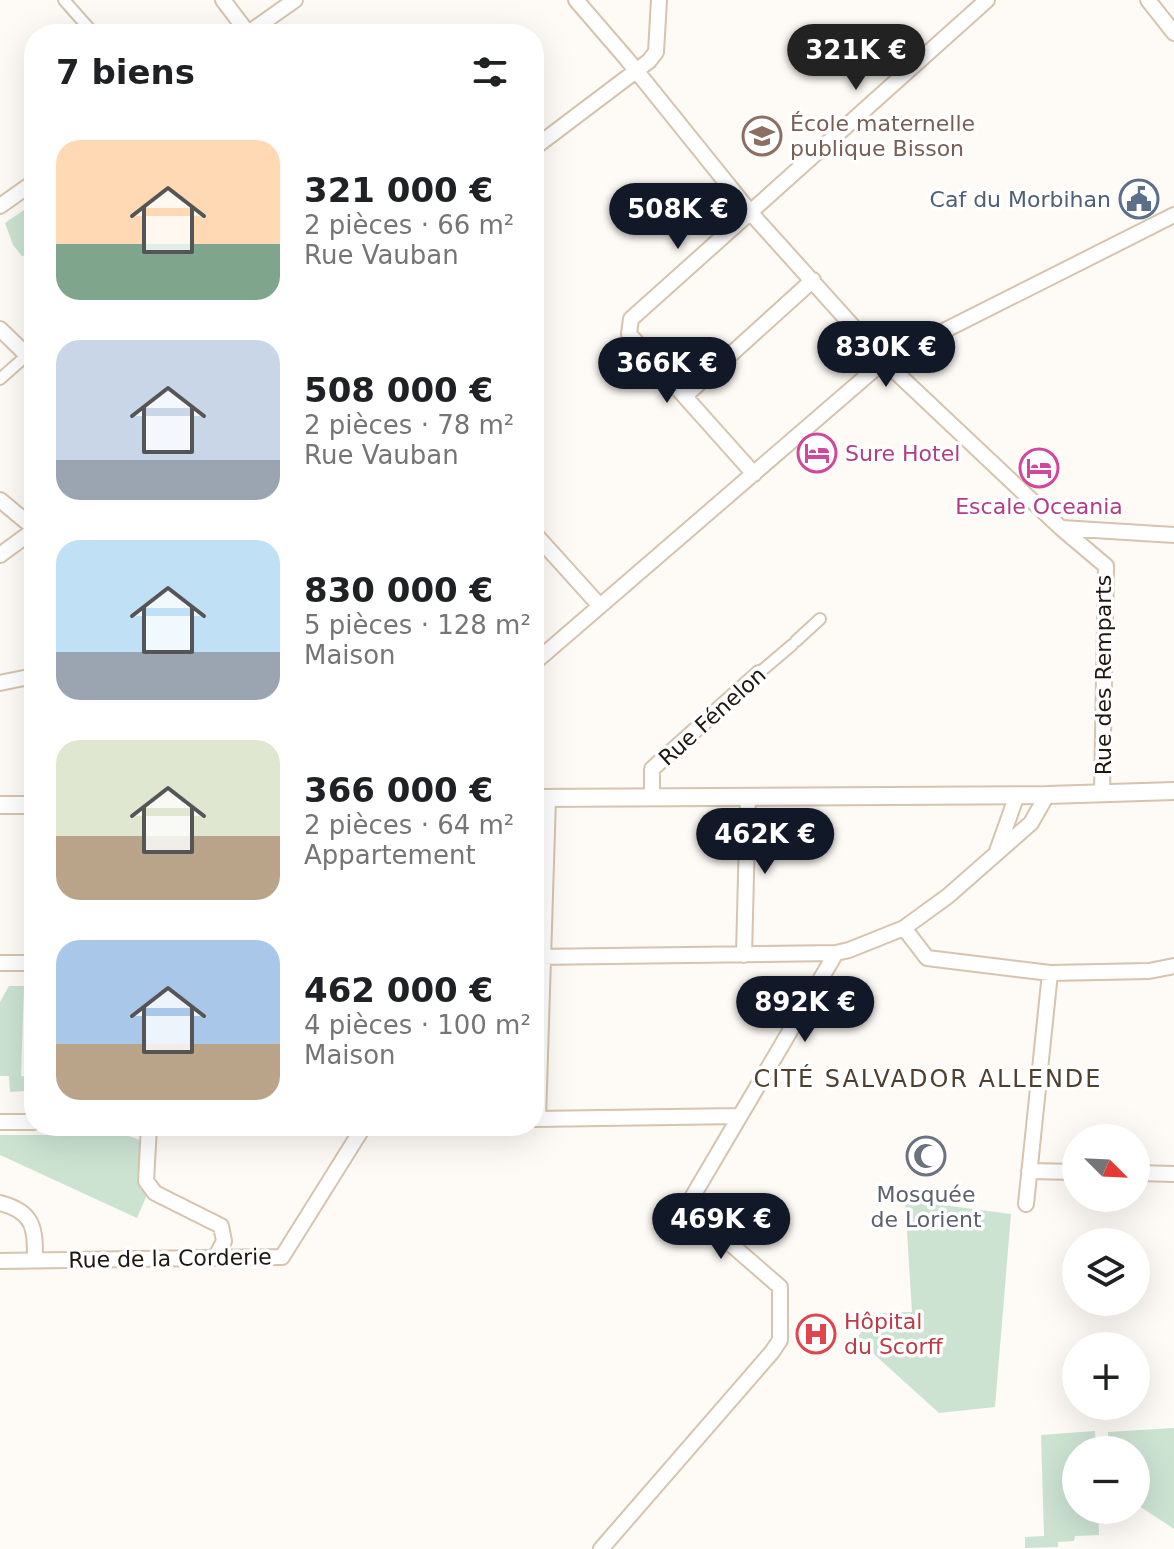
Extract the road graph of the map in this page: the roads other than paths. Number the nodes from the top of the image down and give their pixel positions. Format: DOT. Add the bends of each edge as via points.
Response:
graph roads {
  1 [pos="64,0"];
  2 [pos="223,0"];
  3 [pos="295,0"];
  4 [pos="659,0"];
  5 [pos="987,0"];
  6 [pos="1148,0"];
  7 [pos="579,1"];
  8 [pos="85,24"];
  9 [pos="241,24"];
  10 [pos="261,24"];
  11 [pos="1174,33"];
  12 [pos="635,71"];
  13 [pos="544,140"];
  14 [pos="24,189"];
  15 [pos="0,206"];
  16 [pos="750,212"];
  17 [pos="1174,215"];
  18 [pos="813,280"];
  19 [pos="0,329"];
  20 [pos="24,348"];
  21 [pos="24,361"];
  22 [pos="884,361"];
  23 [pos="0,379"];
  24 [pos="685,396"];
  25 [pos="754,474"];
  26 [pos="0,500"];
  27 [pos="24,520"];
  28 [pos="1061,528"];
  29 [pos="1174,535"];
  30 [pos="24,537"];
  31 [pos="544,544"];
  32 [pos="0,555"];
  33 [pos="600,606"];
  34 [pos="820,619"];
  35 [pos="544,654"];
  36 [pos="759,673"];
  37 [pos="24,678"];
  38 [pos="0,683"];
  39 [pos="1174,791"];
  40 [pos="1102,793"];
  41 [pos="1017,795"];
  42 [pos="1047,795"];
  43 [pos="748,796"];
  44 [pos="652,797"];
  45 [pos="544,798"];
  46 [pos="0,805"];
  47 [pos="24,805"];
  48 [pos="997,851"];
  49 [pos="904,928"];
  50 [pos="836,953"];
  51 [pos="744,955"];
  52 [pos="544,957"];
  53 [pos="0,963"];
  54 [pos="24,963"];
  55 [pos="1174,966"];
  56 [pos="1050,973"];
  57 [pos="740,1116"];
  58 [pos="544,1119"];
  59 [pos="0,1122"];
  60 [pos="24,1122"];
  61 [pos="148,1136"];
  62 [pos="358,1136"];
  63 [pos="1029,1171"];
  64 [pos="1062,1172"];
  65 [pos="1150,1173"];
  66 [pos="1174,1174"];
  67 [pos="0,1203"];
  68 [pos="1026,1204"];
  69 [pos="215,1258"];
  70 [pos="35,1260"];
  71 [pos="0,1261"];
  72 [pos="601,1549"];
  1 -- 8 [label="street"];
  2 -- 9 [label="street"];
  3 -- 10 [label="street"];
  4 -- 12 [label="street" via="656,52"];
  5 -- 16 [label="street"];
  6 -- 11 [label="street"];
  7 -- 12 [label="street"];
  12 -- 13 [label="street"];
  12 -- 16 [label="street"];
  14 -- 15 [label="street"];
  16 -- 18 [label="street"];
  16 -- 24 [label="street" via="631,319 629,334"];
  17 -- 22 [label="street"];
  18 -- 22 [label="street"];
  18 -- 24 [label="street"];
  19 -- 20 [label="street"];
  21 -- 23 [label="street"];
  22 -- 25 [label="street"];
  22 -- 28 [label="street"];
  24 -- 25 [label="street"];
  25 -- 33 [label="street"];
  26 -- 27 [label="street"];
  28 -- 29 [label="street"];
  28 -- 40 [label="street, Rue des Remparts" via="1106,566"];
  30 -- 32 [label="street"];
  31 -- 33 [label="street"];
  33 -- 35 [label="street"];
  34 -- 36 [label="street, Rue Fénelon"];
  36 -- 44 [label="street, Rue Fénelon" via="652,769"];
  37 -- 38 [label="street"];
  39 -- 40 [label="street"];
  40 -- 42 [label="street"];
  41 -- 42 [label="street"];
  41 -- 43 [label="street"];
  41 -- 48 [label="street"];
  42 -- 48 [label="street" via="1031,823"];
  43 -- 44 [label="street"];
  43 -- 51 [label="street"];
  44 -- 45 [label="street"];
  46 -- 47 [label="street"];
  48 -- 49 [label="street"];
  49 -- 50 [label="street"];
  49 -- 56 [label="street" via="927,958"];
  50 -- 51 [label="street"];
  50 -- 57 [label="street"];
  51 -- 52 [label="street"];
  53 -- 54 [label="street"];
  55 -- 56 [label="street"];
  56 -- 63 [label="street"];
  57 -- 58 [label="street"];
  57 -- 72 [label="street" via="687,1206 780,1287 780,1340"];
  59 -- 60 [label="street"];
  61 -- 69 [label="street" via="146,1181 155,1193 221,1226 224,1241"];
  62 -- 69 [label="street, Rue de la Corderie" via="282,1257"];
  63 -- 64 [label="street"];
  63 -- 68 [label="street"];
  65 -- 66 [label="street"];
  67 -- 70 [label="street" via="31,1223"];
  69 -- 70 [label="street, Rue de la Corderie"];
  70 -- 71 [label="street, Rue de la Corderie"];
}
